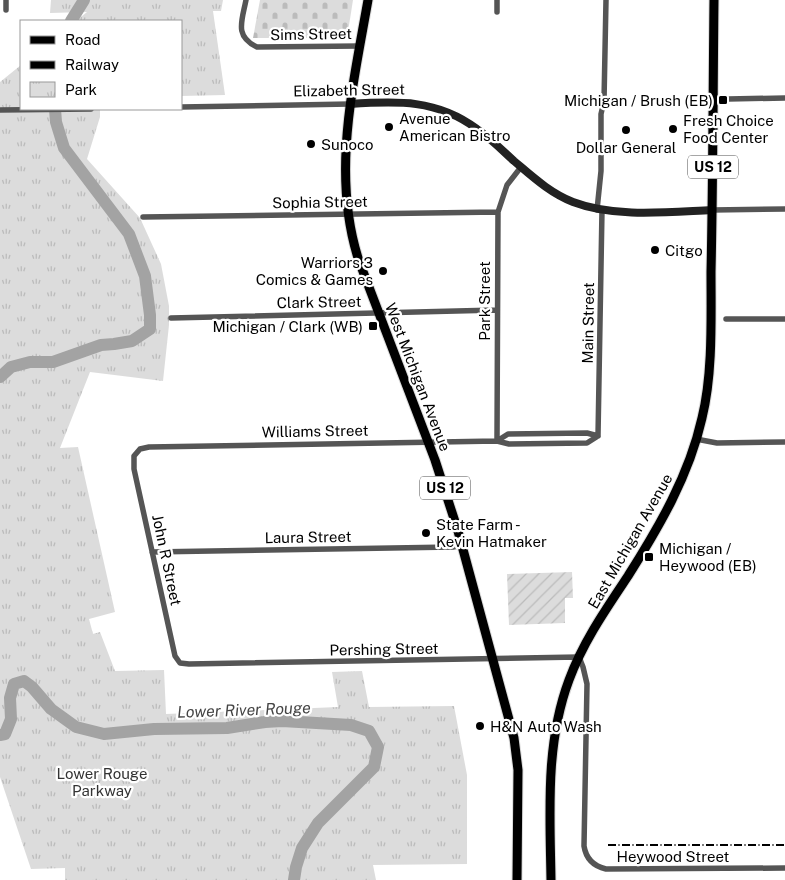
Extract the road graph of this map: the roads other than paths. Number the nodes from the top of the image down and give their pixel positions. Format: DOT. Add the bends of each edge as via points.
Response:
graph roads {
  1 [pos="6,0"];
  2 [pos="246,0"];
  3 [pos="368,0"];
  4 [pos="497,0"];
  5 [pos="606,0"];
  6 [pos="714,0"];
  7 [pos="6,10"];
  8 [pos="497,12"];
  9 [pos="360,46"];
  10 [pos="785,98"];
  11 [pos="728,99"];
  12 [pos="350,104"];
  13 [pos="182,107"];
  14 [pos="0,110"];
  15 [pos="29,110"];
  16 [pos="522,167"];
  17 [pos="785,208"];
  18 [pos="600,210"];
  19 [pos="712,210"];
  20 [pos="498,212"];
  21 [pos="347,213"];
  22 [pos="143,217"];
  23 [pos="497,310"];
  24 [pos="378,313"];
  25 [pos="171,318"];
  26 [pos="785,318"];
  27 [pos="726,319"];
  28 [pos="598,436"];
  29 [pos="696,439"];
  30 [pos="497,441"];
  31 [pos="785,442"];
  32 [pos="429,443"];
  33 [pos="136,453"];
  34 [pos="463,544"];
  35 [pos="152,552"];
  36 [pos="579,657"];
  37 [pos="493,659"];
  38 [pos="189,664"];
  39 [pos="785,868"];
  40 [pos="517,880"];
  41 [pos="551,880"];
  1 -- 7 [label="street"];
  2 -- 9 [label="street, Sims Street" via="242,32 246,41 257,47"];
  3 -- 9 [label="main road, West Michigan Avenue / US 12"];
  4 -- 8 [label="street"];
  5 -- 18 [label="street, Main Street"];
  6 -- 19 [label="main road, East Michigan Avenue / US 12"];
  9 -- 12 [label="main road, West Michigan Avenue / US 12"];
  10 -- 11 [label="street"];
  12 -- 13 [label="street, Elizabeth Street"];
  12 -- 16 [label="street, Elizabeth Street" via="405,102 444,110 476,128"];
  12 -- 21 [label="main road, West Michigan Avenue / US 12" via="345,181"];
  14 -- 15 [label="street"];
  16 -- 18 [label="street, Elizabeth Street" via="560,196"];
  16 -- 20 [label="street, Park Street" via="507,185"];
  17 -- 19 [label="street, Elizabeth Street"];
  18 -- 19 [label="street, Elizabeth Street"];
  18 -- 28 [label="street, Main Street"];
  19 -- 29 [label="main road, East Michigan Avenue / US 12" via="708,379 703,417"];
  20 -- 21 [label="street, Sophia Street"];
  20 -- 23 [label="street, Park Street"];
  21 -- 22 [label="street, Sophia Street"];
  21 -- 24 [label="main road, West Michigan Avenue / US 12" via="353,245"];
  23 -- 24 [label="street, Clark Street"];
  23 -- 30 [label="street, Park Street"];
  24 -- 25 [label="street, Clark Street"];
  24 -- 32 [label="main road, West Michigan Avenue / US 12"];
  26 -- 27 [label="street"];
  28 -- 30 [label="street, Williams Street" via="587,433 508,434"];
  28 -- 30 [label="street, Williams Street" via="587,443 508,444"];
  29 -- 31 [label="street" via="717,443"];
  29 -- 36 [label="main road, East Michigan Avenue / US 12" via="687,469 673,498"];
  30 -- 32 [label="street, Williams Street"];
  32 -- 33 [label="street, Williams Street" via="149,447"];
  32 -- 34 [label="main road, West Michigan Avenue / US 12"];
  33 -- 35 [label="street, John R Street" via="134,469"];
  34 -- 35 [label="street, Laura Street" via="453,548"];
  34 -- 37 [label="main road, West Michigan Avenue / US 12"];
  35 -- 38 [label="street, John R Street" via="175,656 180,663"];
  36 -- 37 [label="street, Pershing Street"];
  36 -- 39 [label="street, Heywood Street" via="586,684 584,846 590,861 606,869"];
  36 -- 41 [label="main road, East Michigan Avenue / US 12" via="558,717 551,752"];
  37 -- 38 [label="street, Pershing Street"];
  37 -- 40 [label="main road, West Michigan Avenue / US 12" via="514,738 518,770"];
}
